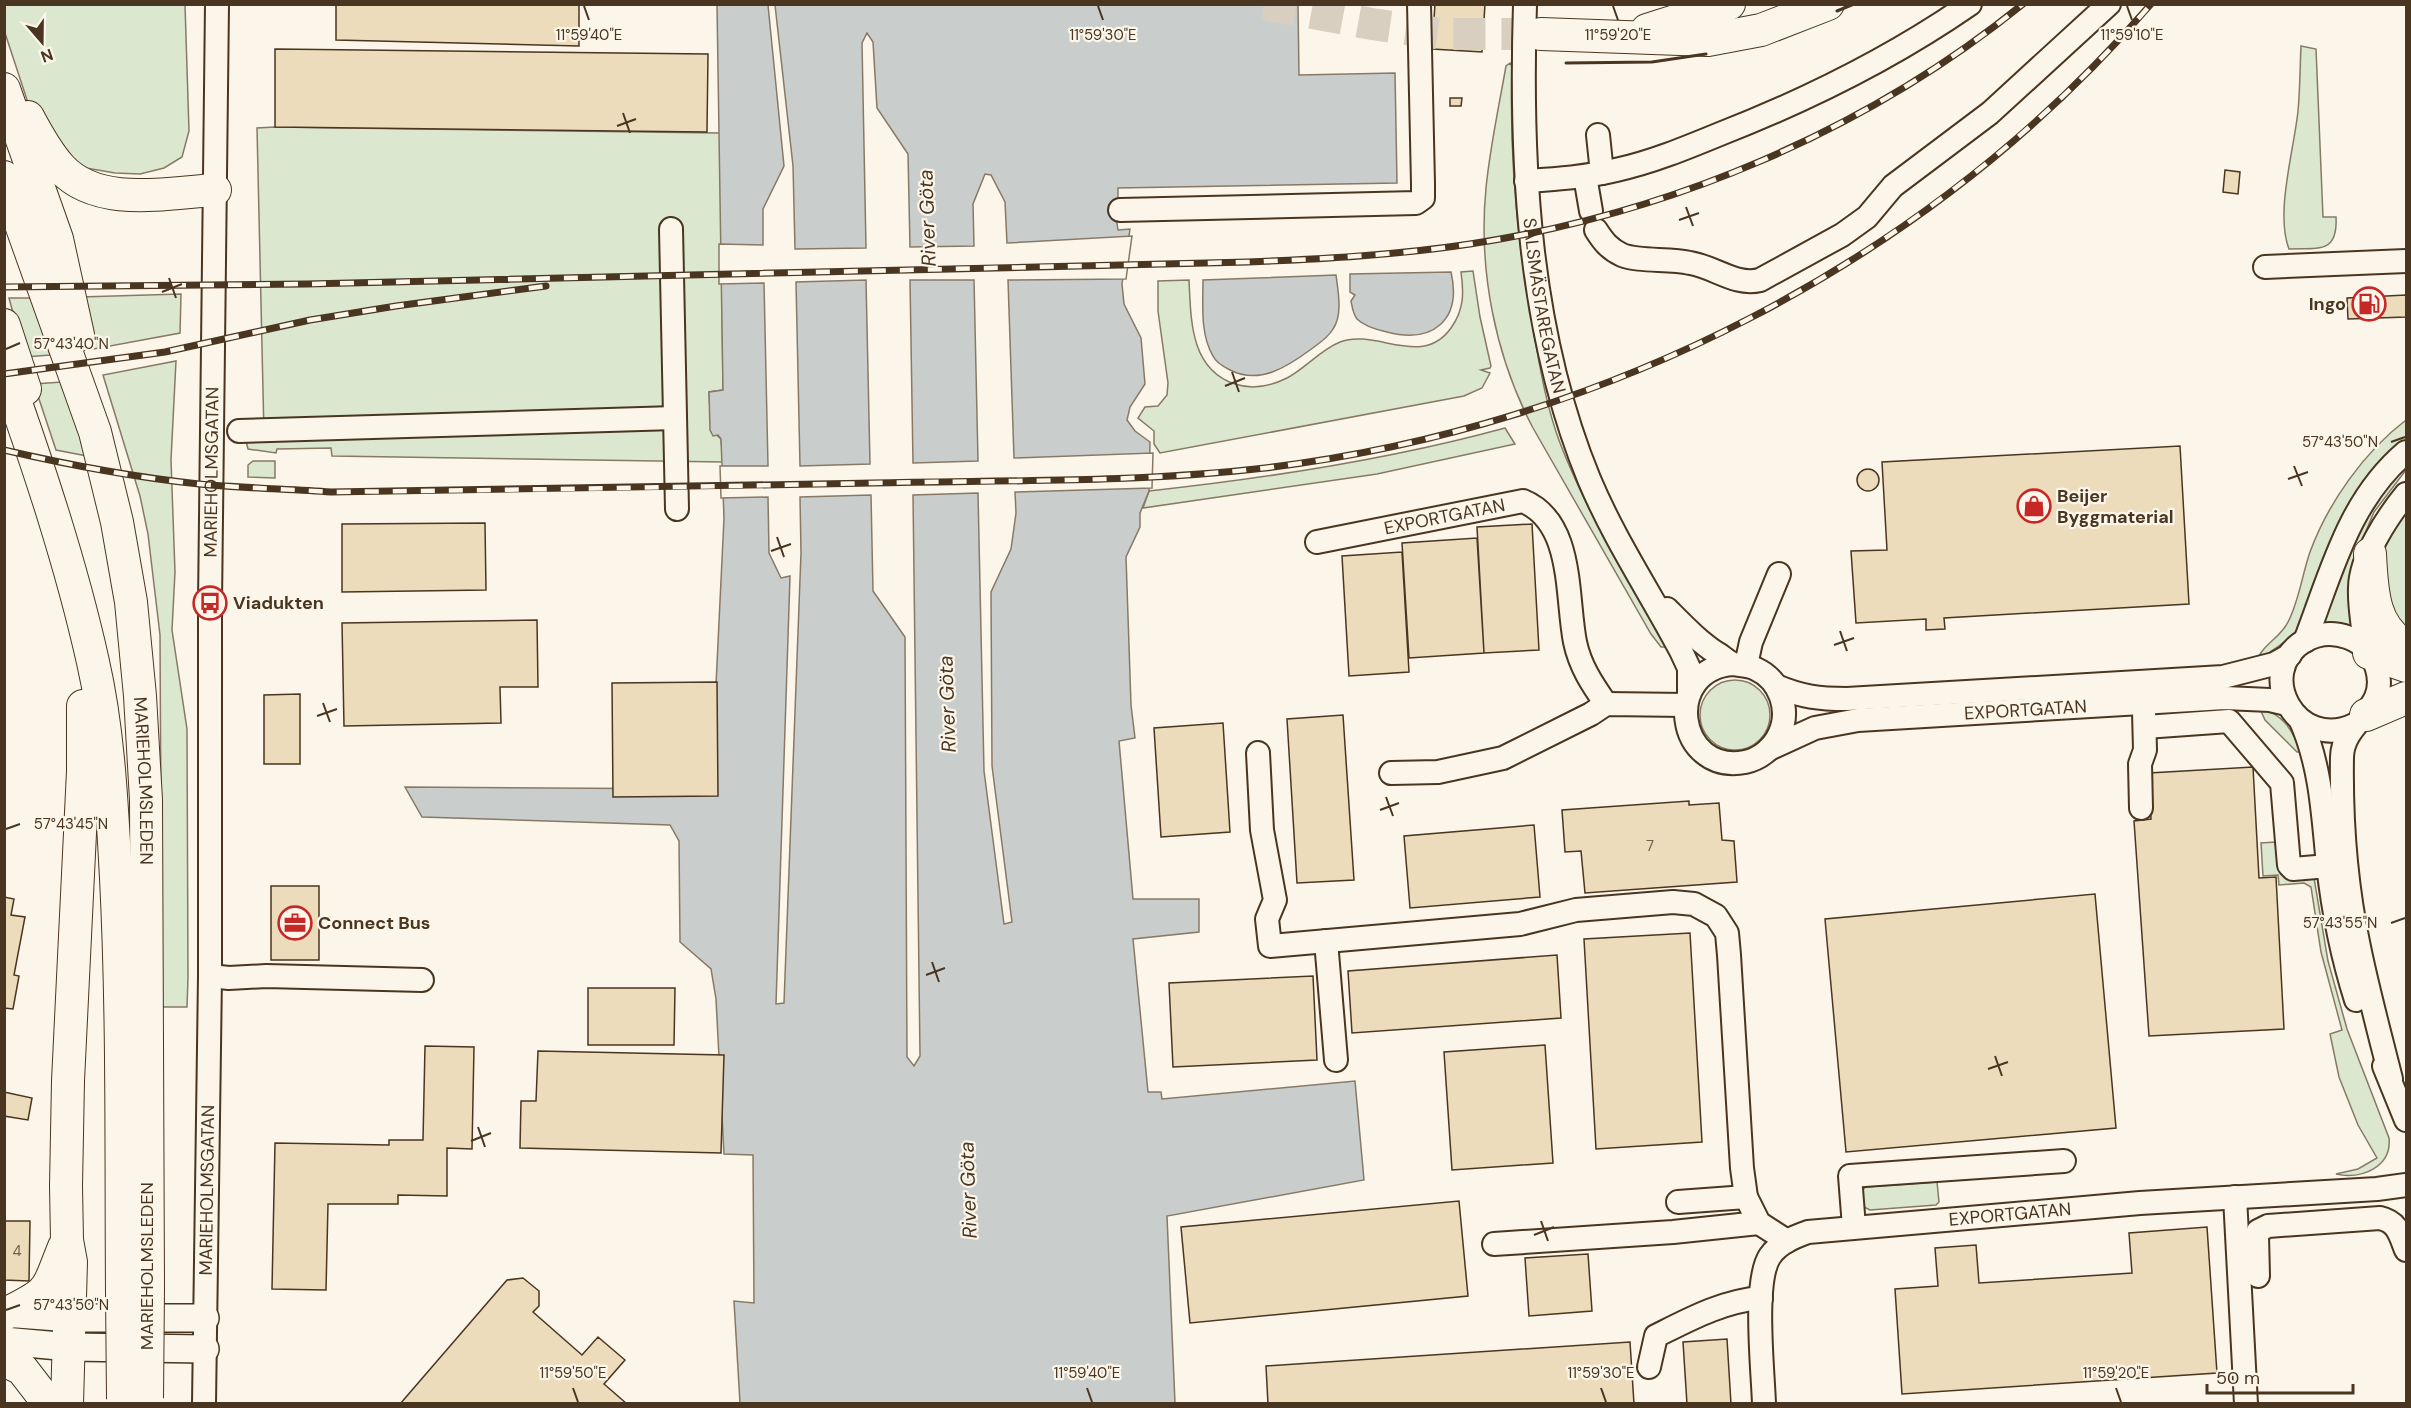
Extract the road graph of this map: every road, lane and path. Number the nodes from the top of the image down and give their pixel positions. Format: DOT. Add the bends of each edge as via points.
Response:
graph roads {
  1 [pos="217,4"];
  2 [pos="1419,4"];
  3 [pos="1525,4"];
  4 [pos="1729,4"];
  5 [pos="1828,4"];
  6 [pos="2109,4"];
  7 [pos="1968,5"];
  8 [pos="1540,34"];
  9 [pos="1620,38"];
  10 [pos="4,72"];
  11 [pos="4,89"];
  12 [pos="1598,135"];
  13 [pos="1593,174"];
  14 [pos="4,177"];
  15 [pos="1526,181"];
  16 [pos="215,190"];
  17 [pos="1120,210"];
  18 [pos="672,229"];
  19 [pos="2406,261"];
  20 [pos="2265,267"];
  21 [pos="4,325"];
  22 [pos="4,369"];
  23 [pos="675,418"];
  24 [pos="239,431"];
  25 [pos="2406,452"];
  26 [pos="101,454"];
  27 [pos="2406,494"];
  28 [pos="677,509"];
  29 [pos="61,538"];
  30 [pos="1317,542"];
  31 [pos="2370,554"];
  32 [pos="1779,574"];
  33 [pos="1648,588"];
  34 [pos="82,623"];
  35 [pos="2406,646"];
  36 [pos="2298,648"];
  37 [pos="2367,650"];
  38 [pos="1739,665"];
  39 [pos="2406,666"];
  40 [pos="1776,686"];
  41 [pos="2406,698"];
  42 [pos="1688,699"];
  43 [pos="2144,702"];
  44 [pos="1598,709"];
  45 [pos="2294,712"];
  46 [pos="2360,720"];
  47 [pos="2145,727"];
  48 [pos="1769,749"];
  49 [pos="1258,753"];
  50 [pos="1391,773"];
  51 [pos="2141,808"];
  52 [pos="2328,866"];
  53 [pos="1326,941"];
  54 [pos="210,976"];
  55 [pos="422,980"];
  56 [pos="1336,1060"];
  57 [pos="2391,1079"];
  58 [pos="2406,1120"];
  59 [pos="2064,1161"];
  60 [pos="2406,1185"];
  61 [pos="1746,1197"];
  62 [pos="2235,1197"];
  63 [pos="1678,1202"];
  64 [pos="1759,1223"];
  65 [pos="1854,1227"];
  66 [pos="67,1240"];
  67 [pos="1786,1240"];
  68 [pos="1494,1244"];
  69 [pos="2406,1250"];
  70 [pos="2258,1276"];
  71 [pos="135,1291"];
  72 [pos="1761,1298"];
  73 [pos="205,1318"];
  74 [pos="5,1322"];
  75 [pos="70,1332"];
  76 [pos="205,1349"];
  77 [pos="4,1360"];
  78 [pos="1649,1367"];
  79 [pos="135,1401"];
  80 [pos="50,1404"];
  81 [pos="67,1404"];
  82 [pos="204,1404"];
  83 [pos="1764,1404"];
  84 [pos="2246,1404"];
  1 -- 16 [label="street, MARIEHOLMSGATAN"];
  2 -- 17 [label="street" via="1423,184 1422,198 1416,203"];
  3 -- 15 [label="street, SALSMÄSTAREGATAN"];
  4 -- 9 [label="highway"];
  5 -- 9 [label="highway" via="1761,30 1708,40"];
  6 -- 13 [label="street" via="1990,113 1893,186 1867,217 1761,280 1750,283 1693,263 1624,256 1607,247 1593,220"];
  7 -- 13 [label="street" via="1882,60 1780,111 1672,153"];
  8 -- 9 [label="highway"];
  10 -- 16 [label="highway" via="61,168 86,186 114,193"];
  11 -- 26 [label="highway" via="57,239"];
  12 -- 13 [label="street"];
  13 -- 15 [label="street"];
  14 -- 26 [label="highway, MARIEHOLMSLEDEN"];
  15 -- 33 [label="street, SALSMÄSTAREGATAN" via="1544,319 1566,408 1602,508"];
  16 -- 54 [label="street, MARIEHOLMSGATAN"];
  18 -- 23 [label="street"];
  19 -- 20 [label="street"];
  21 -- 29 [label="highway" via="42,442"];
  22 -- 29 [label="highway, MARIEHOLMSLEDEN"];
  23 -- 24 [label="street"];
  23 -- 28 [label="street"];
  25 -- 36 [label="street" via="2370,492 2349,525"];
  26 -- 71 [label="highway, MARIEHOLMSLEDEN" via="131,602 146,800"];
  27 -- 31 [label="street" via="2375,538"];
  29 -- 34 [label="highway, MARIEHOLMSLEDEN"];
  30 -- 44 [label="street, EXPORTGATAN" via="1523,501 1537,506 1551,522 1562,550 1575,644"];
  31 -- 35 [label="highway" via="2372,590 2381,622"];
  31 -- 37 [label="street" via="2360,585"];
  32 -- 38 [label="street"];
  33 -- 38 [label="street, SALSMÄSTAREGATAN" via="1699,640"];
  33 -- 42 [label="street, SALSMÄSTAREGATAN" via="1685,659 1690,678"];
  34 -- 66 [label="highway" via="84,725 68,1071"];
  34 -- 71 [label="highway, MARIEHOLMSLEDEN" via="102,715 113,819"];
  36 -- 37 [label="street, EXPORTGATAN" via="2323,634 2336,634"];
  36 -- 40 [label="street, EXPORTGATAN" via="2274,664 2212,678 1847,699 1807,697"];
  36 -- 45 [label="street" via="2284,666 2282,679 2283,692"];
  37 -- 39 [label="highway"];
  37 -- 46 [label="street" via="2377,668 2379,685 2375,701"];
  38 -- 40 [label="street, EXPORTGATAN" via="1763,673"];
  38 -- 42 [label="street" via="1720,666 1707,672 1696,682"];
  40 -- 48 [label="street" via="1784,705 1784,719"];
  41 -- 46 [label="highway"];
  42 -- 44 [label="street"];
  42 -- 48 [label="street, EXPORTGATAN" via="1685,720 1690,735 1711,757 1741,762"];
  43 -- 45 [label="street, EXPORTGATAN" via="2270,700"];
  43 -- 47 [label="street"];
  43 -- 48 [label="street, EXPORTGATAN" via="1835,723 1796,735"];
  44 -- 50 [label="street" via="1503,758 1438,772"];
  45 -- 46 [label="street, EXPORTGATAN" via="2313,728 2327,731 2341,730"];
  45 -- 52 [label="street" via="2315,762"];
  46 -- 57 [label="street" via="2342,752 2349,886 2358,945"];
  47 -- 51 [label="street" via="2145,750 2140,764"];
  47 -- 52 [label="street" via="2229,722 2282,783 2289,865 2293,869"];
  49 -- 53 [label="street" via="1262,830 1275,900 1267,919 1270,946"];
  52 -- 57 [label="street" via="2334,914 2352,988 2363,1022"];
  53 -- 56 [label="street"];
  53 -- 61 [label="street" via="1520,924 1576,910 1673,902 1694,904 1716,916 1727,933 1730,955"];
  54 -- 55 [label="street"];
  54 -- 73 [label="street, MARIEHOLMSGATAN"];
  57 -- 58 [label="street"];
  59 -- 65 [label="street" via="1850,1176"];
  60 -- 62 [label="street, EXPORTGATAN"];
  61 -- 63 [label="street"];
  61 -- 64 [label="street"];
  62 -- 65 [label="street, EXPORTGATAN"];
  62 -- 84 [label="street"];
  64 -- 67 [label="street"];
  64 -- 68 [label="street"];
  65 -- 67 [label="street, EXPORTGATAN" via="1808,1232"];
  66 -- 74 [label="highway" via="50,1284"];
  66 -- 75 [label="highway" via="71,1262"];
  67 -- 72 [label="street" via="1763,1270"];
  69 -- 70 [label="street" via="2398,1228 2392,1221 2380,1218 2268,1226 2258,1231 2257,1236"];
  71 -- 79 [label="highway, MARIEHOLMSLEDEN, bridge"];
  72 -- 78 [label="street" via="1707,1312 1656,1336"];
  72 -- 83 [label="street"];
  73 -- 75 [label="main road"];
  73 -- 76 [label="street, MARIEHOLMSGATAN"];
  74 -- 75 [label="main road"];
  75 -- 76 [label="main road"];
  75 -- 81 [label="highway"];
  76 -- 82 [label="street, MARIEHOLMSGATAN"];
  77 -- 80 [label="highway" via="22,1369"];
}
